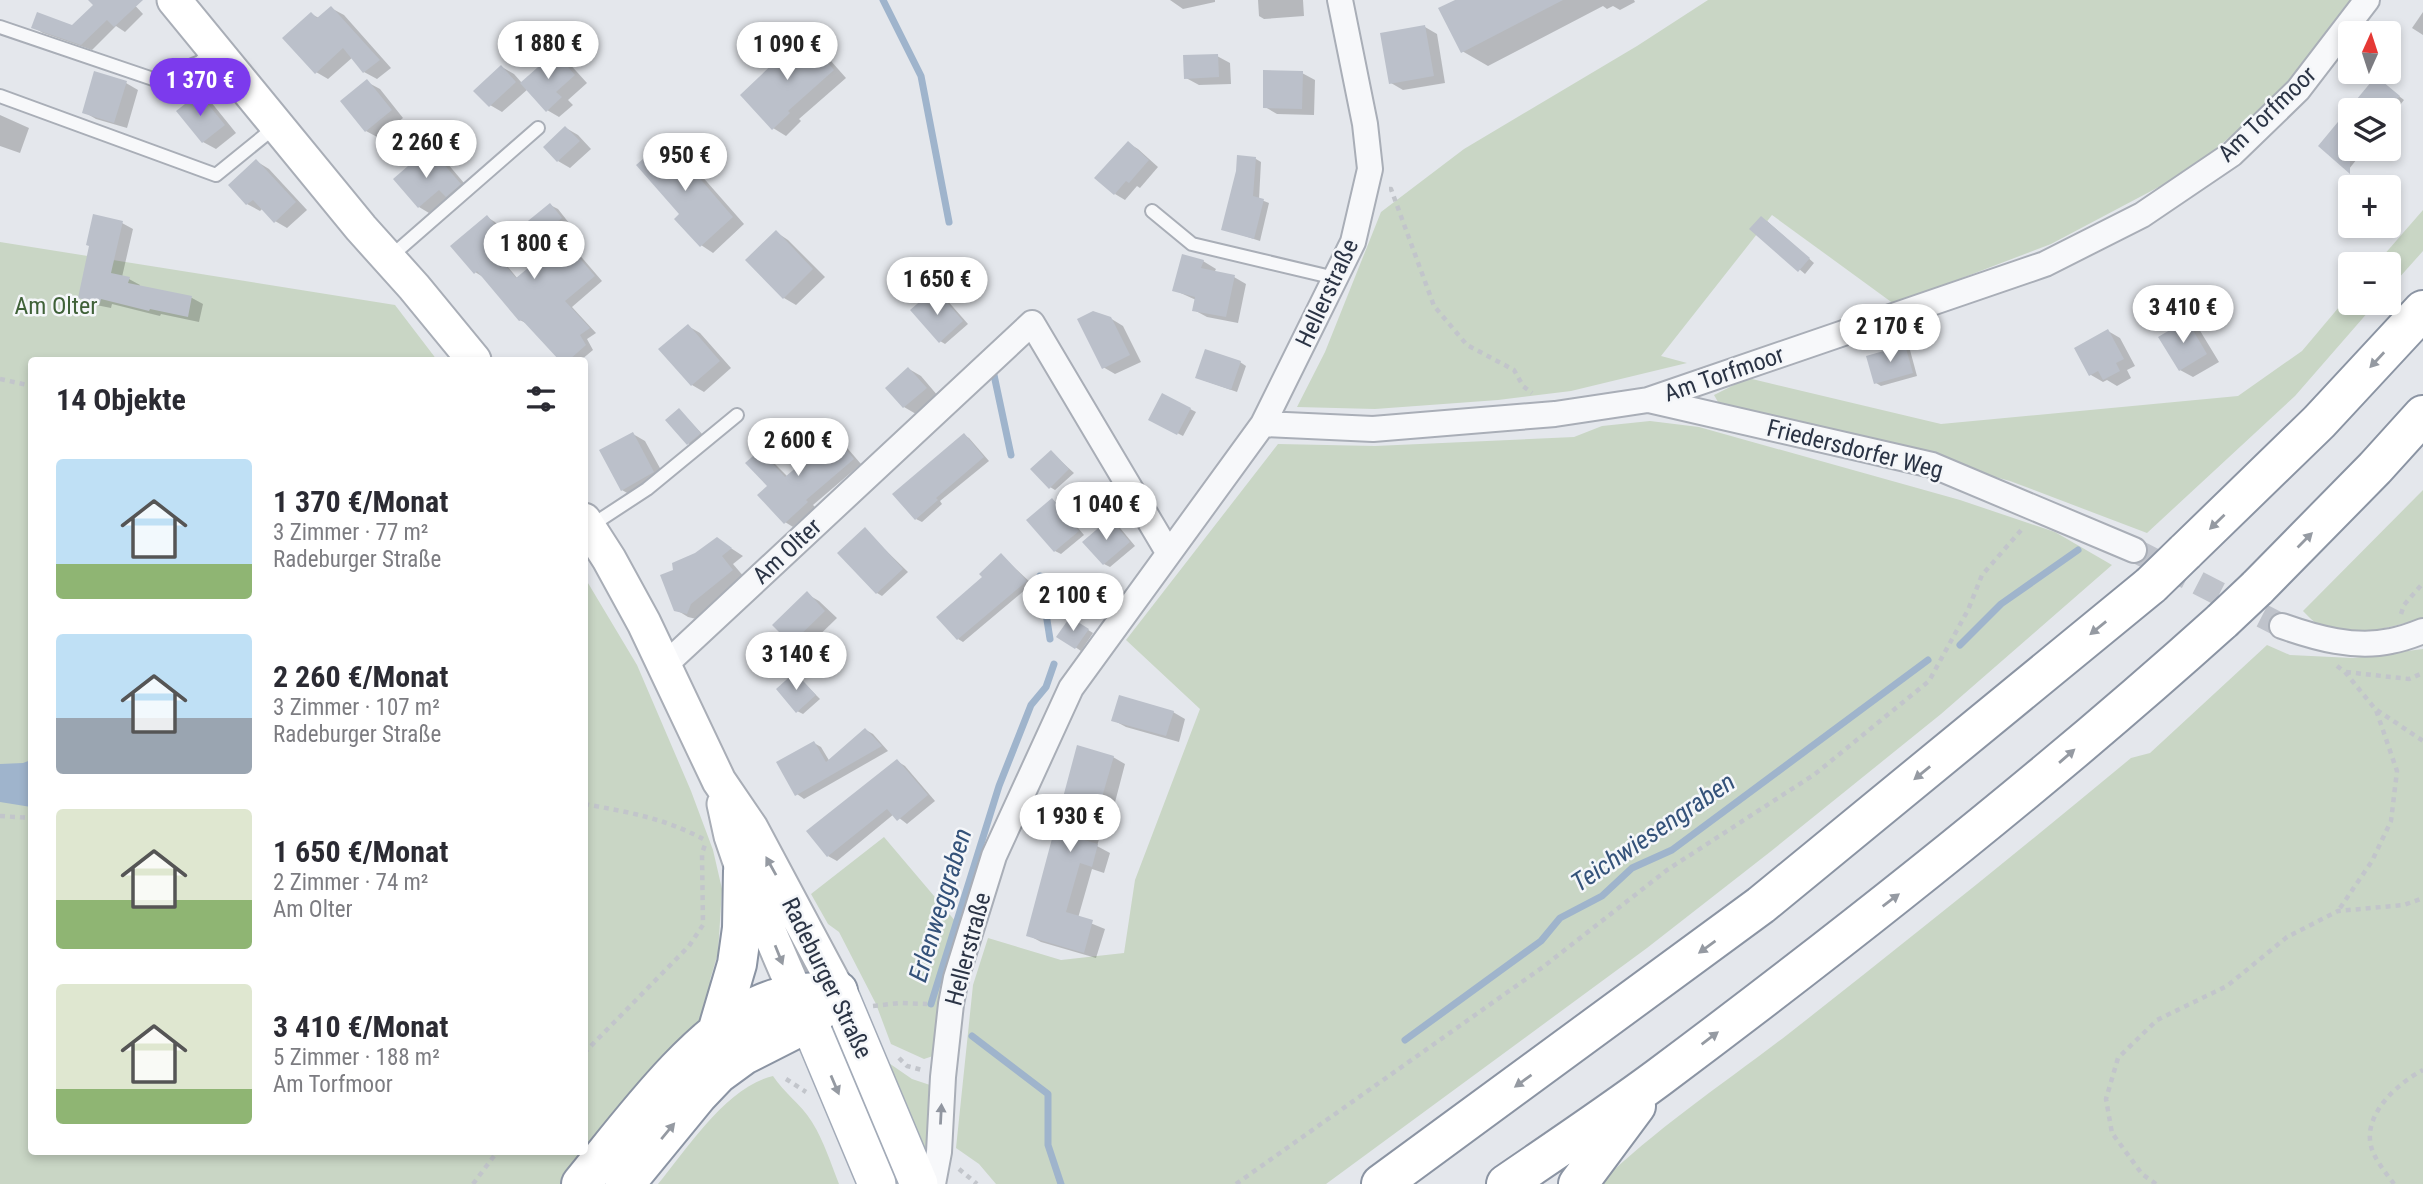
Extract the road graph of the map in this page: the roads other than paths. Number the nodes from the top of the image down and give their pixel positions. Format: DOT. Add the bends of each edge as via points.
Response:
graph roads {
  1 [pos="174,0"];
  2 [pos="1340,0"];
  3 [pos="2367,0"];
  4 [pos="0,27"];
  5 [pos="214,48"];
  6 [pos="0,96"];
  7 [pos="277,124"];
  8 [pos="538,128"];
  9 [pos="1152,211"];
  10 [pos="388,258"];
  11 [pos="1335,278"];
  12 [pos="2423,310"];
  13 [pos="471,357"];
  14 [pos="1648,400"];
  15 [pos="737,415"];
  16 [pos="2423,415"];
  17 [pos="1263,424"];
  18 [pos="588,523"];
  19 [pos="588,526"];
  20 [pos="2134,550"];
  21 [pos="1168,552"];
  22 [pos="2282,626"];
  23 [pos="2423,631"];
  24 [pos="665,665"];
  25 [pos="719,781"];
  26 [pos="743,871"];
  27 [pos="854,999"];
  28 [pos="802,1008"];
  29 [pos="717,1032"];
  30 [pos="1656,1079"];
  31 [pos="581,1184"];
  32 [pos="625,1184"];
  33 [pos="877,1184"];
  34 [pos="919,1184"];
  35 [pos="933,1184"];
  36 [pos="1381,1184"];
  37 [pos="1506,1184"];
  38 [pos="1578,1184"];
  1 -- 5 [label="main road"];
  2 -- 11 [label="street, Hellerstraße" via="1370,169 1353,242"];
  3 -- 14 [label="street, Am Torfmoor" via="2298,90 2232,154 2142,215 2045,264"];
  4 -- 5 [label="lane" via="156,80 200,62"];
  5 -- 7 [label="main road"];
  6 -- 7 [label="lane" via="216,175"];
  7 -- 10 [label="main road"];
  8 -- 10 [label="lane"];
  9 -- 11 [label="lane" via="1192,244"];
  10 -- 13 [label="main road"];
  11 -- 17 [label="street, Hellerstraße"];
  12 -- 36 [label="highway, one-way, bridge" via="2319,422 2151,585 1728,930"];
  14 -- 17 [label="street, Am Torfmoor" via="1555,414 1373,429"];
  14 -- 20 [label="street, Friedersdorfer Weg" via="1932,465"];
  15 -- 18 [label="lane" via="647,489"];
  30 -- 16 [label="highway, one-way, bridge" via="1928,872 2070,753 2222,621"];
  17 -- 21 [label="street, Hellerstraße"];
  19 -- 24 [label="main road, Radeburger Straße"];
  21 -- 24 [label="street, Am Olter" via="1032,323"];
  35 -- 21 [label="street, Hellerstraße, one-way" via="951,1004 994,856 1071,688"];
  22 -- 23 [label="street" via="2309,636 2369,644"];
  24 -- 25 [label="main road, Radeburger Straße"];
  25 -- 26 [label="main road, Radeburger Straße"];
  27 -- 25 [label="main road, Radeburger Straße, one-way"];
  26 -- 28 [label="main road, Radeburger Straße, one-way"];
  26 -- 29 [label="highway" via="737,964"];
  27 -- 28 [label="highway"];
  27 -- 34 [label="main road, Radeburger Straße"];
  28 -- 29 [label="highway" via="758,1005"];
  32 -- 28 [label="highway, one-way" via="718,1074"];
  28 -- 33 [label="main road, Radeburger Straße, one-way"];
  29 -- 31 [label="highway" via="666,1083"];
  30 -- 37 [label="highway"];
  30 -- 38 [label="highway"];
}
